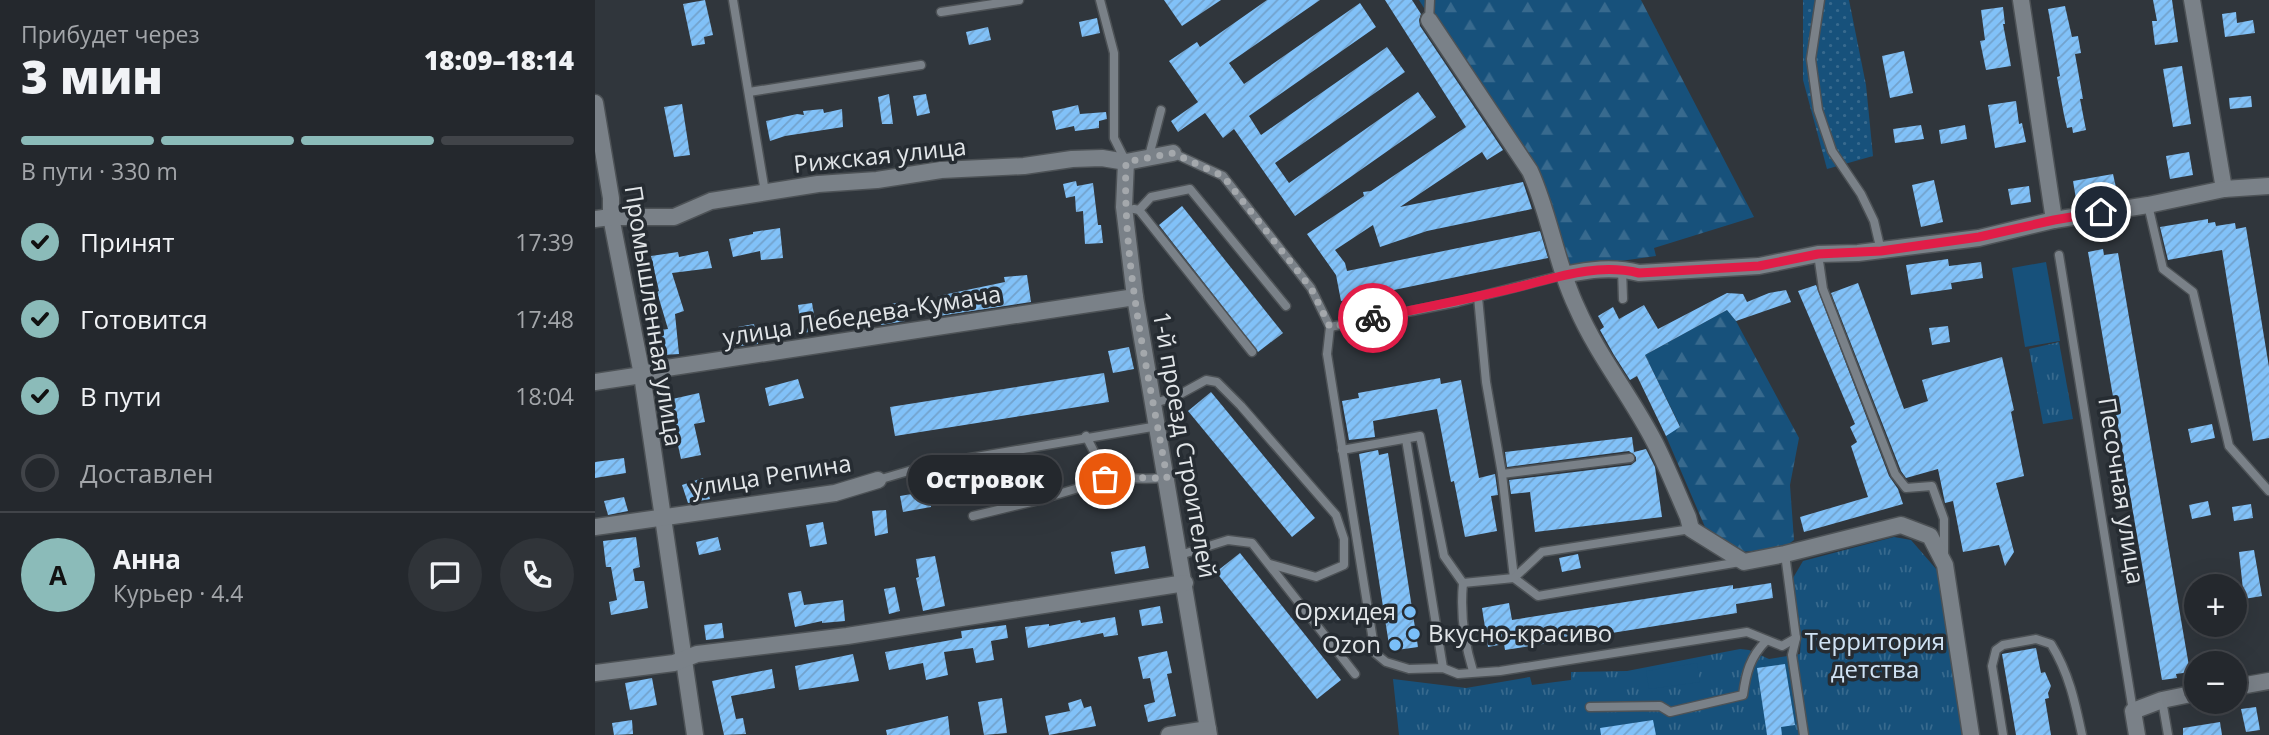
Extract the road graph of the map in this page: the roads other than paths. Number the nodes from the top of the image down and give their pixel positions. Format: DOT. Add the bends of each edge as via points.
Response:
graph roads {
  1 [pos="733,0"];
  2 [pos="1019,0"];
  3 [pos="1100,0"];
  4 [pos="1430,0"];
  5 [pos="1820,0"];
  6 [pos="2021,0"];
  7 [pos="2192,0"];
  8 [pos="941,12"];
  9 [pos="1429,20"];
  10 [pos="921,65"];
  11 [pos="749,92"];
  12 [pos="595,103"];
  13 [pos="1161,110"];
  14 [pos="1173,153"];
  15 [pos="1149,156"];
  16 [pos="1126,162"];
  17 [pos="2269,186"];
  18 [pos="2224,189"];
  19 [pos="765,192"];
  20 [pos="2148,205"];
  21 [pos="1132,209"];
  22 [pos="603,218"];
  23 [pos="2054,220"];
  24 [pos="1881,251"];
  25 [pos="1818,254"];
  26 [pos="2059,255"];
  27 [pos="1622,269"];
  28 [pos="1563,275"];
  29 [pos="1135,297"];
  30 [pos="1478,297"];
  31 [pos="1623,299"];
  32 [pos="1286,306"];
  33 [pos="1330,327"];
  34 [pos="1252,352"];
  35 [pos="642,375"];
  36 [pos="595,382"];
  37 [pos="1154,403"];
  38 [pos="1158,426"];
  39 [pos="1086,436"];
  40 [pos="1406,439"];
  41 [pos="1342,450"];
  42 [pos="1630,458"];
  43 [pos="1502,474"];
  44 [pos="1119,476"];
  45 [pos="1167,478"];
  46 [pos="878,480"];
  47 [pos="2269,491"];
  48 [pos="663,516"];
  49 [pos="973,516"];
  50 [pos="595,527"];
  51 [pos="1691,530"];
  52 [pos="1785,554"];
  53 [pos="1180,555"];
  54 [pos="1744,562"];
  55 [pos="1270,564"];
  56 [pos="1945,565"];
  57 [pos="1514,578"];
  58 [pos="1185,583"];
  59 [pos="1463,583"];
  60 [pos="1796,638"];
  61 [pos="1766,642"];
  62 [pos="684,660"];
  63 [pos="1443,668"];
  64 [pos="1473,671"];
  65 [pos="595,673"];
  66 [pos="1355,674"];
  67 [pos="2269,681"];
  68 [pos="2247,685"];
  69 [pos="2184,695"];
  70 [pos="2162,700"];
  71 [pos="1590,706"];
  72 [pos="2133,711"];
  73 [pos="1209,732"];
  74 [pos="695,735"];
  75 [pos="1169,735"];
  76 [pos="1804,735"];
  77 [pos="1971,735"];
  78 [pos="2003,735"];
  79 [pos="2083,735"];
  80 [pos="2137,735"];
  81 [pos="2168,735"];
  1 -- 11 [label="lane"];
  2 -- 8 [label="lane"];
  3 -- 16 [label="lane" via="1114,53 1114,138"];
  4 -- 9 [label="lane"];
  5 -- 24 [label="lane" via="1811,59 1818,110 1832,152 1874,221"];
  6 -- 23 [label="street"];
  7 -- 18 [label="street"];
  9 -- 28 [label="street" via="1529,171"];
  10 -- 11 [label="lane"];
  11 -- 19 [label="lane"];
  12 -- 22 [label="street, Промышленная улица" via="611,198"];
  13 -- 15 [label="lane"];
  14 -- 15 [label="street, Рижская улица"];
  14 -- 33 [label="lane" via="1223,176 1311,288"];
  15 -- 16 [label="street, Рижская улица"];
  16 -- 19 [label="street, Рижская улица" via="1072,159"];
  16 -- 21 [label="street, 1-й проезд Строителей"];
  17 -- 18 [label="street"];
  18 -- 20 [label="street"];
  19 -- 22 [label="street, Рижская улица" via="711,201 674,217"];
  20 -- 23 [label="street"];
  20 -- 47 [label="lane" via="2163,269 2193,292 2229,446"];
  21 -- 29 [label="street, 1-й проезд Строителей"];
  21 -- 32 [label="lane" via="1151,197 1190,189"];
  21 -- 34 [label="lane"];
  22 -- 35 [label="street, Промышленная улица"];
  23 -- 24 [label="street" via="1979,237"];
  24 -- 25 [label="street"];
  25 -- 27 [label="street" via="1759,266 1639,273"];
  25 -- 56 [label="lane" via="1823,289 1895,474 1906,488 1932,486 1944,519"];
  26 -- 72 [label="lane, Песочная улица"];
  27 -- 28 [label="street"];
  27 -- 31 [label="lane"];
  28 -- 30 [label="lane"];
  28 -- 51 [label="street" via="1600,354 1655,442"];
  29 -- 35 [label="street, улица Лебедева-Кумача"];
  29 -- 37 [label="street, 1-й проезд Строителей"];
  30 -- 33 [label="lane"];
  30 -- 43 [label="lane"];
  33 -- 41 [label="lane" via="1327,354"];
  35 -- 36 [label="street, улица Лебедева-Кумача"];
  35 -- 48 [label="street, Промышленная улица"];
  37 -- 38 [label="street, 1-й проезд Строителей"];
  37 -- 55 [label="lane" via="1206,380 1217,382 1336,514 1344,539 1344,565 1316,576"];
  38 -- 39 [label="lane, улица Репина"];
  38 -- 45 [label="street, 1-й проезд Строителей"];
  39 -- 44 [label="lane" via="1103,465"];
  39 -- 46 [label="lane, улица Репина"];
  40 -- 41 [label="lane"];
  40 -- 59 [label="lane" via="1420,436 1444,556"];
  40 -- 63 [label="lane"];
  41 -- 63 [label="lane" via="1375,653 1385,662 1409,669"];
  42 -- 43 [label="lane"];
  43 -- 57 [label="lane"];
  44 -- 45 [label="lane"];
  44 -- 49 [label="lane"];
  45 -- 53 [label="street, 1-й проезд Строителей"];
  46 -- 48 [label="street, улица Репина" via="835,493"];
  48 -- 50 [label="street, улица Репина"];
  48 -- 62 [label="street, Промышленная улица"];
  51 -- 54 [label="street"];
  51 -- 57 [label="lane" via="1542,551"];
  52 -- 54 [label="street"];
  52 -- 56 [label="street" via="1901,525 1930,536"];
  52 -- 60 [label="lane"];
  53 -- 55 [label="lane" via="1228,540 1252,543"];
  53 -- 58 [label="street, 1-й проезд Строителей"];
  54 -- 57 [label="lane" via="1538,596"];
  55 -- 66 [label="lane"];
  56 -- 77 [label="street"];
  57 -- 59 [label="lane"];
  58 -- 62 [label="street" via="847,636 697,654"];
  58 -- 73 [label="street, 1-й проезд Строителей"];
  59 -- 64 [label="lane" via="1460,609"];
  60 -- 61 [label="lane" via="1782,646"];
  60 -- 76 [label="lane" via="1792,655"];
  61 -- 64 [label="lane" via="1747,632 1500,671"];
  61 -- 71 [label="lane" via="1755,652 1743,695 1670,712 1660,706"];
  62 -- 65 [label="street"];
  62 -- 74 [label="street, Промышленная улица"];
  63 -- 64 [label="lane" via="1458,674"];
  67 -- 68 [label="street"];
  69 -- 70 [label="street"];
  70 -- 72 [label="street"];
  70 -- 81 [label="lane"];
  72 -- 80 [label="street, Песочная улица"];
  73 -- 75 [label="street"];
  78 -- 79 [label="lane" via="1992,666 1996,650 2036,639 2051,644 2064,666"];
}
